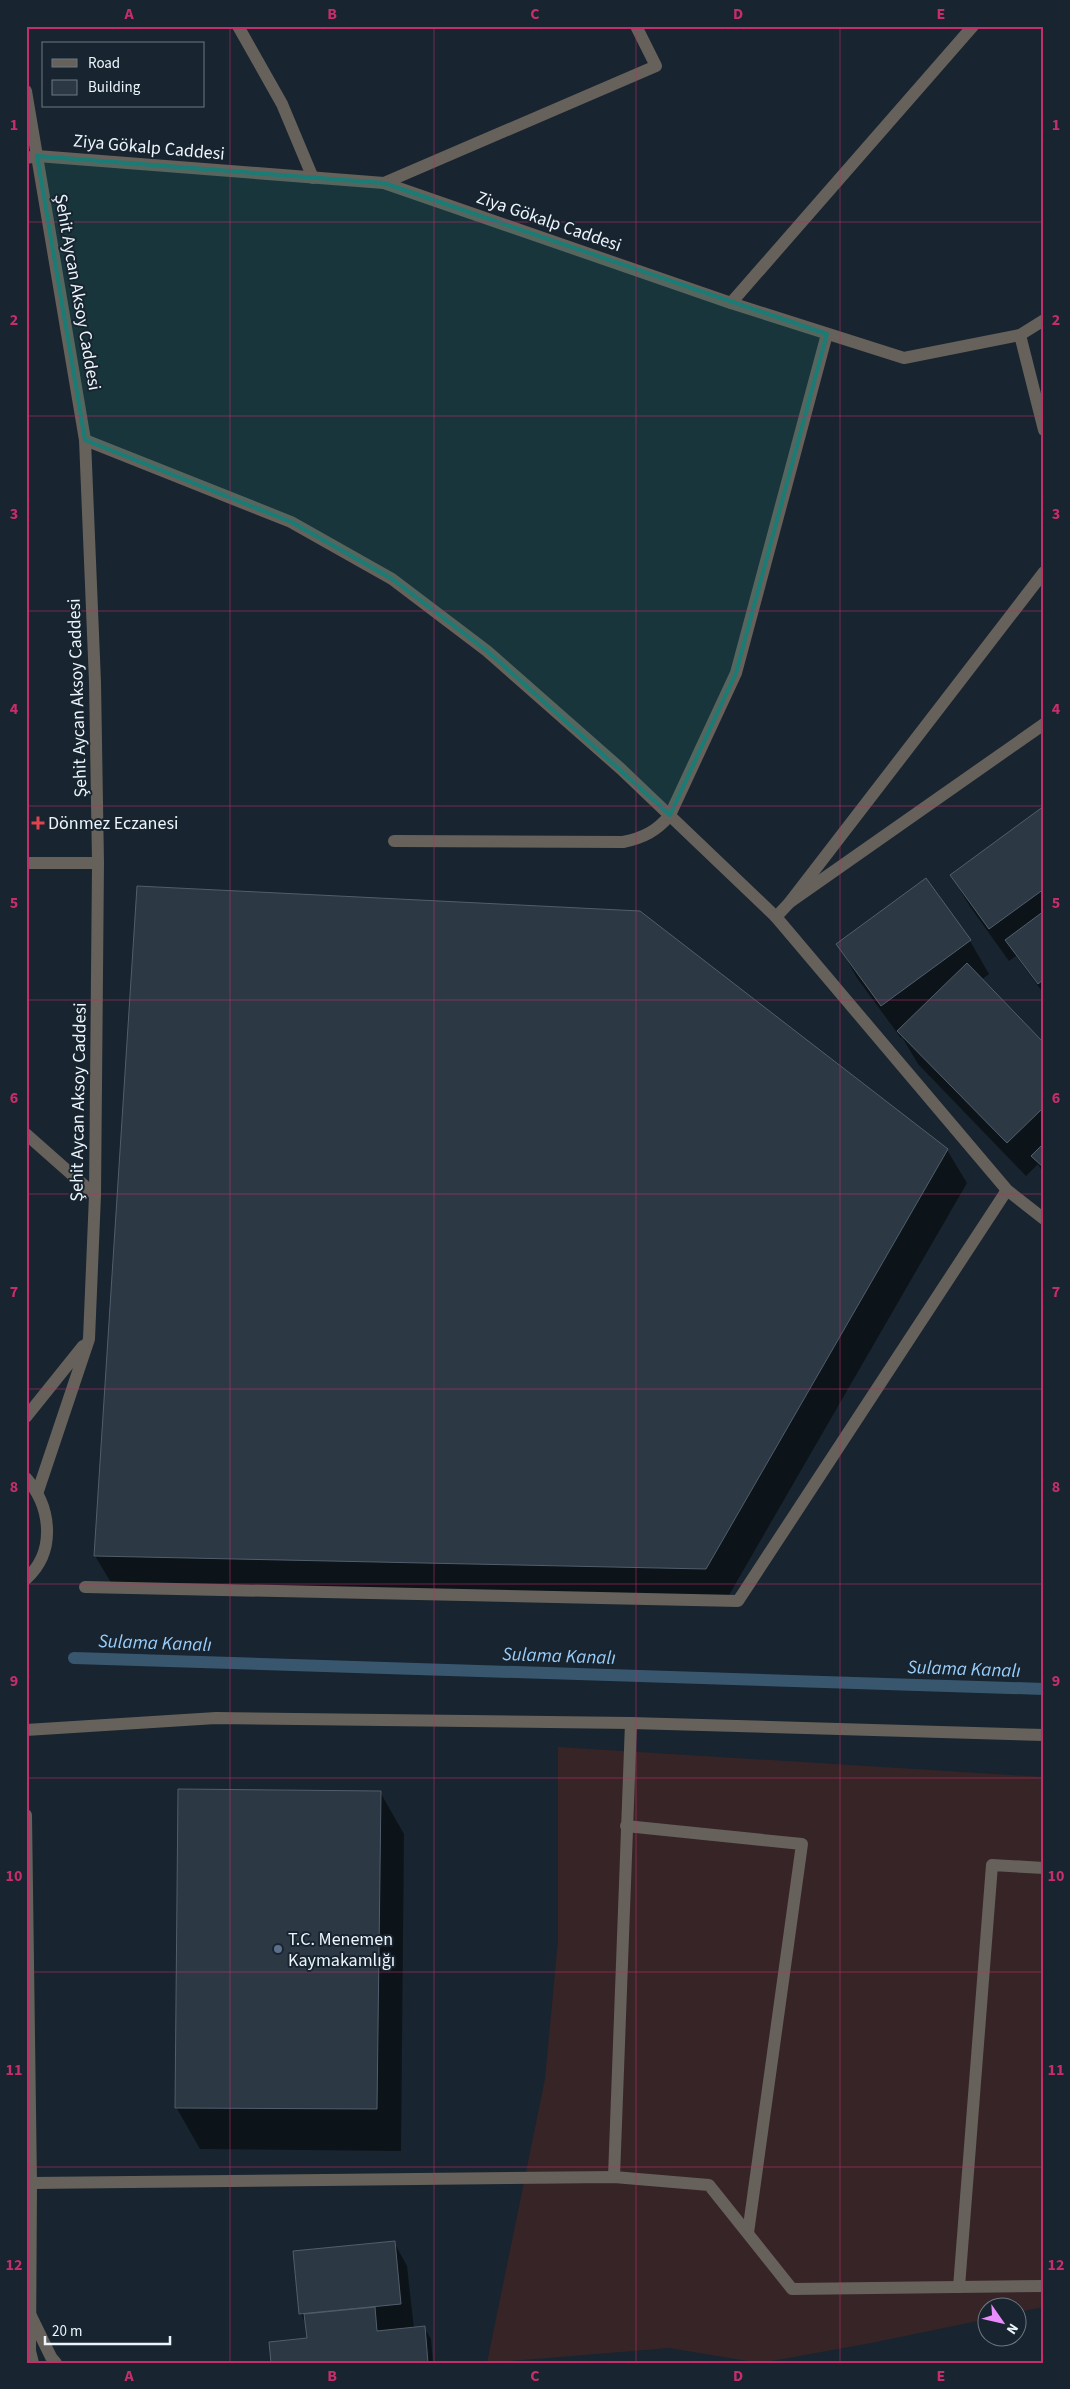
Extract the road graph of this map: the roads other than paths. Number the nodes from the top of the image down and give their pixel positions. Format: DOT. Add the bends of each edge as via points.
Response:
graph roads {
  1 [pos="238,26"];
  2 [pos="636,26"];
  3 [pos="973,26"];
  4 [pos="26,91"];
  5 [pos="32,157"];
  6 [pos="313,178"];
  7 [pos="384,183"];
  8 [pos="731,303"];
  9 [pos="1044,320"];
  10 [pos="827,334"];
  11 [pos="1020,335"];
  12 [pos="1044,430"];
  13 [pos="85,440"];
  14 [pos="1044,572"];
  15 [pos="1044,724"];
  16 [pos="670,816"];
  17 [pos="394,841"];
  18 [pos="26,863"];
  19 [pos="98,863"];
  20 [pos="790,902"];
  21 [pos="776,917"];
  22 [pos="26,1134"];
  23 [pos="1007,1190"];
  24 [pos="95,1195"];
  25 [pos="1044,1219"];
  26 [pos="89,1339"];
  27 [pos="26,1417"];
  28 [pos="26,1478"];
  29 [pos="38,1491"];
  30 [pos="26,1579"];
  31 [pos="85,1587"];
  32 [pos="631,1723"];
  33 [pos="26,1730"];
  34 [pos="1044,1735"];
  35 [pos="26,1815"];
  36 [pos="626,1826"];
  37 [pos="1044,1868"];
  38 [pos="614,2177"];
  39 [pos="31,2183"];
  40 [pos="748,2233"];
  41 [pos="1044,2286"];
  42 [pos="959,2287"];
  43 [pos="30,2314"];
  44 [pos="33,2363"];
  45 [pos="56,2363"];
  1 -- 6 [label="street" via="282,104"];
  2 -- 7 [label="street" via="656,66"];
  3 -- 8 [label="street"];
  4 -- 5 [label="street, Şehit Aycan Aksoy Caddesi"];
  5 -- 6 [label="street, Ziya Gökalp Caddesi"];
  5 -- 13 [label="street, Şehit Aycan Aksoy Caddesi"];
  6 -- 7 [label="street, Ziya Gökalp Caddesi"];
  7 -- 8 [label="street, Ziya Gökalp Caddesi"];
  8 -- 10 [label="street, Ziya Gökalp Caddesi"];
  9 -- 11 [label="street, Ziya Gökalp Caddesi"];
  10 -- 11 [label="street, Ziya Gökalp Caddesi" via="904,358"];
  10 -- 16 [label="street" via="736,673"];
  11 -- 12 [label="street"];
  13 -- 16 [label="street" via="291,522 392,579 487,651"];
  13 -- 19 [label="street, Şehit Aycan Aksoy Caddesi" via="95,682"];
  14 -- 20 [label="street"];
  15 -- 20 [label="street"];
  16 -- 17 [label="street" via="650,833 623,842"];
  16 -- 21 [label="street"];
  18 -- 19 [label="street"];
  19 -- 24 [label="street, Şehit Aycan Aksoy Caddesi"];
  20 -- 21 [label="street"];
  21 -- 23 [label="street"];
  22 -- 24 [label="street"];
  23 -- 25 [label="street"];
  23 -- 31 [label="street" via="738,1601"];
  24 -- 26 [label="street, Şehit Aycan Aksoy Caddesi"];
  26 -- 27 [label="street"];
  26 -- 29 [label="street, Şehit Aycan Aksoy Caddesi"];
  28 -- 29 [label="street"];
  29 -- 30 [label="street" via="46,1511 48,1533 44,1554"];
  32 -- 33 [label="street" via="216,1718"];
  32 -- 34 [label="street"];
  32 -- 36 [label="street"];
  35 -- 39 [label="street"];
  36 -- 38 [label="street"];
  36 -- 40 [label="street" via="802,1844"];
  37 -- 42 [label="street" via="992,1865"];
  38 -- 39 [label="street"];
  38 -- 40 [label="street" via="709,2184"];
  39 -- 43 [label="street"];
  40 -- 42 [label="street" via="792,2289"];
  41 -- 42 [label="street"];
  43 -- 44 [label="street"];
  43 -- 45 [label="street"];
}
